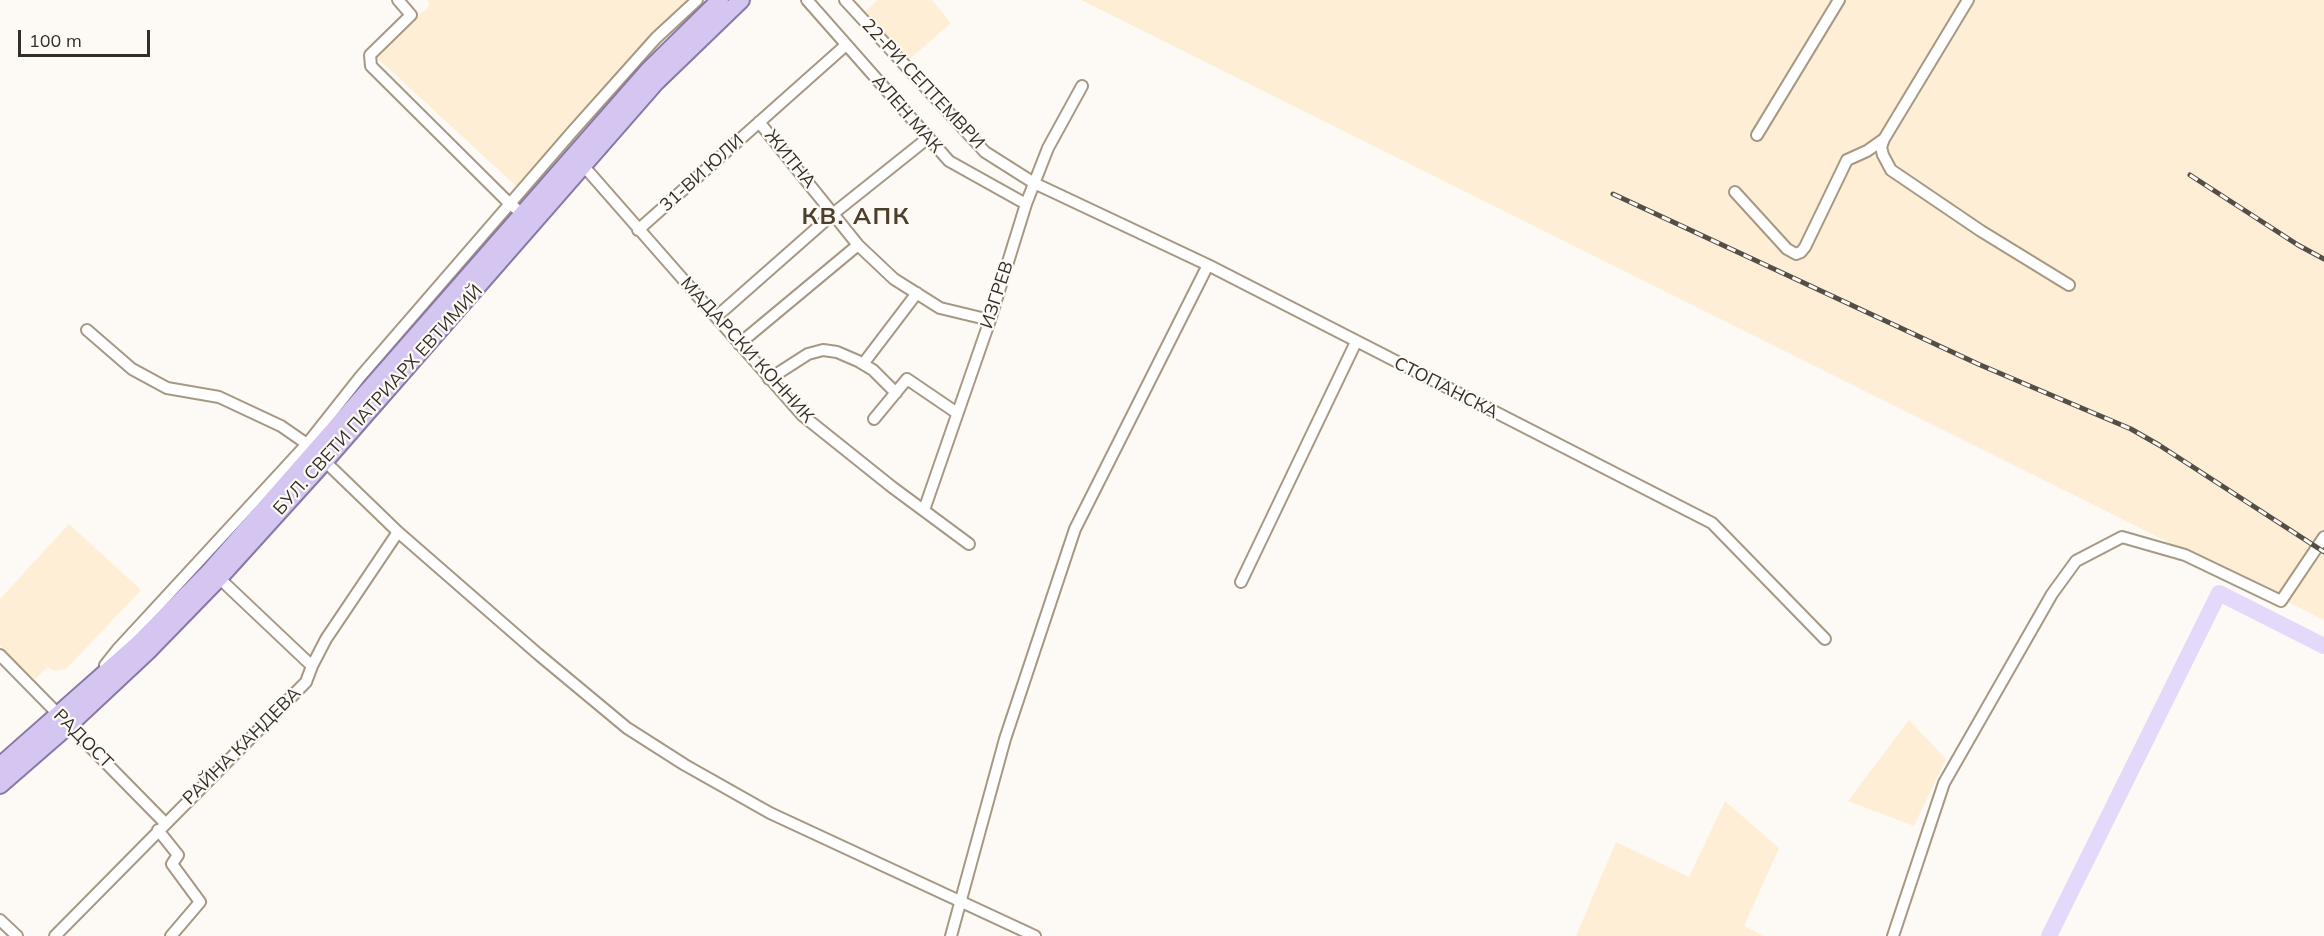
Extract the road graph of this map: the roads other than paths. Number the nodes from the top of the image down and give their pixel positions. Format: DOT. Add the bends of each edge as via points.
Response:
graph roads {
  1 [pos="398,0"];
  2 [pos="697,0"];
  3 [pos="720,0"];
  4 [pos="741,0"];
  5 [pos="807,0"];
  6 [pos="845,0"];
  7 [pos="1839,0"];
  8 [pos="1968,0"];
  9 [pos="846,45"];
  10 [pos="1082,86"];
  11 [pos="759,122"];
  12 [pos="1757,135"];
  13 [pos="928,138"];
  14 [pos="1884,139"];
  15 [pos="579,161"];
  16 [pos="1034,183"];
  17 [pos="1735,192"];
  18 [pos="1026,204"];
  19 [pos="517,209"];
  20 [pos="834,213"];
  21 [pos="638,230"];
  22 [pos="858,245"];
  23 [pos="1208,265"];
  24 [pos="2069,285"];
  25 [pos="917,293"];
  26 [pos="716,317"];
  27 [pos="990,320"];
  28 [pos="87,330"];
  29 [pos="1356,342"];
  30 [pos="739,344"];
  31 [pos="863,364"];
  32 [pos="769,379"];
  33 [pos="896,393"];
  34 [pos="957,413"];
  35 [pos="874,419"];
  36 [pos="315,452"];
  37 [pos="924,510"];
  38 [pos="398,532"];
  39 [pos="2324,537"];
  40 [pos="969,544"];
  41 [pos="219,578"];
  42 [pos="1241,582"];
  43 [pos="1825,639"];
  44 [pos="0,655"];
  45 [pos="312,666"];
  46 [pos="64,719"];
  47 [pos="0,766"];
  48 [pos="0,785"];
  49 [pos="161,826"];
  50 [pos="961,902"];
  51 [pos="0,920"];
  52 [pos="17,936"];
  53 [pos="55,936"];
  54 [pos="171,936"];
  55 [pos="951,936"];
  56 [pos="1035,936"];
  57 [pos="1893,936"];
  1 -- 19 [label="street" via="411,15 370,55 371,66"];
  2 -- 19 [label="street" via="656,38"];
  3 -- 15 [label="main road, БУЛ. СВЕТИ ПАТРИАРХ ЕВТИМИЙ" via="648,71"];
  4 -- 15 [label="main road, БУЛ. СВЕТИ ПАТРИАРХ ЕВТИМИЙ"];
  5 -- 9 [label="street, АЛЕН МАК"];
  6 -- 16 [label="street, 22-РИ СЕПТЕМВРИ" via="985,152"];
  7 -- 12 [label="street"];
  8 -- 14 [label="street"];
  9 -- 11 [label="street, 31-ВИ ЮЛИ"];
  9 -- 13 [label="street, АЛЕН МАК"];
  10 -- 16 [label="street, ИЗГРЕВ"];
  11 -- 20 [label="street, ЖИТНА"];
  11 -- 21 [label="street, 31-ВИ ЮЛИ"];
  13 -- 18 [label="street, АЛЕН МАК" via="948,161"];
  13 -- 20 [label="street"];
  14 -- 17 [label="street" via="1847,160 1805,247 1796,254"];
  14 -- 24 [label="street" via="1882,155 1891,170"];
  15 -- 19 [label="main road, БУЛ. СВЕТИ ПАТРИАРХ ЕВТИМИЙ"];
  15 -- 21 [label="street, МАДАРСКИ КОННИК"];
  15 -- 36 [label="main road, БУЛ. СВЕТИ ПАТРИАРХ ЕВТИМИЙ"];
  16 -- 18 [label="street, ИЗГРЕВ"];
  16 -- 23 [label="street, СТОПАНСКА"];
  18 -- 27 [label="street, ИЗГРЕВ"];
  19 -- 36 [label="main road, БУЛ. СВЕТИ ПАТРИАРХ ЕВТИМИЙ"];
  20 -- 22 [label="street, ЖИТНА"];
  20 -- 26 [label="street"];
  21 -- 26 [label="street, МАДАРСКИ КОННИК"];
  22 -- 25 [label="street, ЖИТНА" via="894,279"];
  22 -- 30 [label="street"];
  23 -- 29 [label="street, СТОПАНСКА"];
  23 -- 50 [label="street" via="1075,529 1005,739"];
  25 -- 27 [label="street, ЖИТНА" via="940,308"];
  25 -- 31 [label="street"];
  26 -- 30 [label="street, МАДАРСКИ КОННИК"];
  27 -- 34 [label="street, ИЗГРЕВ"];
  28 -- 36 [label="street" via="132,369 166,388 219,397 281,426"];
  29 -- 42 [label="street"];
  29 -- 43 [label="street, СТОПАНСКА" via="1712,523"];
  30 -- 32 [label="street, МАДАРСКИ КОННИК"];
  31 -- 32 [label="street" via="824,350 808,354"];
  31 -- 33 [label="street"];
  32 -- 37 [label="street, МАДАРСКИ КОННИК" via="802,415"];
  33 -- 34 [label="street" via="907,379"];
  33 -- 35 [label="street"];
  34 -- 37 [label="street, ИЗГРЕВ"];
  36 -- 38 [label="street"];
  36 -- 41 [label="main road, БУЛ. СВЕТИ ПАТРИАРХ ЕВТИМИЙ"];
  36 -- 46 [label="main road, БУЛ. СВЕТИ ПАТРИАРХ ЕВТИМИЙ" via="210,571 87,689"];
  37 -- 40 [label="street, МАДАРСКИ КОННИК"];
  38 -- 45 [label="street, РАЙНА КАНДЕВА"];
  38 -- 50 [label="street" via="627,728 728,792"];
  39 -- 57 [label="street" via="2281,601 2184,555 2122,537 2076,561 2052,594 1944,783"];
  41 -- 45 [label="street"];
  41 -- 46 [label="main road, БУЛ. СВЕТИ ПАТРИАРХ ЕВТИМИЙ" via="147,652"];
  44 -- 46 [label="street, РАДОСТ"];
  45 -- 49 [label="street, РАЙНА КАНДЕВА" via="306,682"];
  46 -- 47 [label="main road, БУЛ. СВЕТИ ПАТРИАРХ ЕВТИМИЙ"];
  46 -- 48 [label="main road, БУЛ. СВЕТИ ПАТРИАРХ ЕВТИМИЙ"];
  46 -- 49 [label="street, РАДОСТ"];
  49 -- 53 [label="street, РАЙНА КАНДЕВА"];
  49 -- 54 [label="street, РАДОСТ" via="178,855 172,864 200,902"];
  50 -- 55 [label="street"];
  50 -- 56 [label="street"];
  51 -- 52 [label="street"];
}
